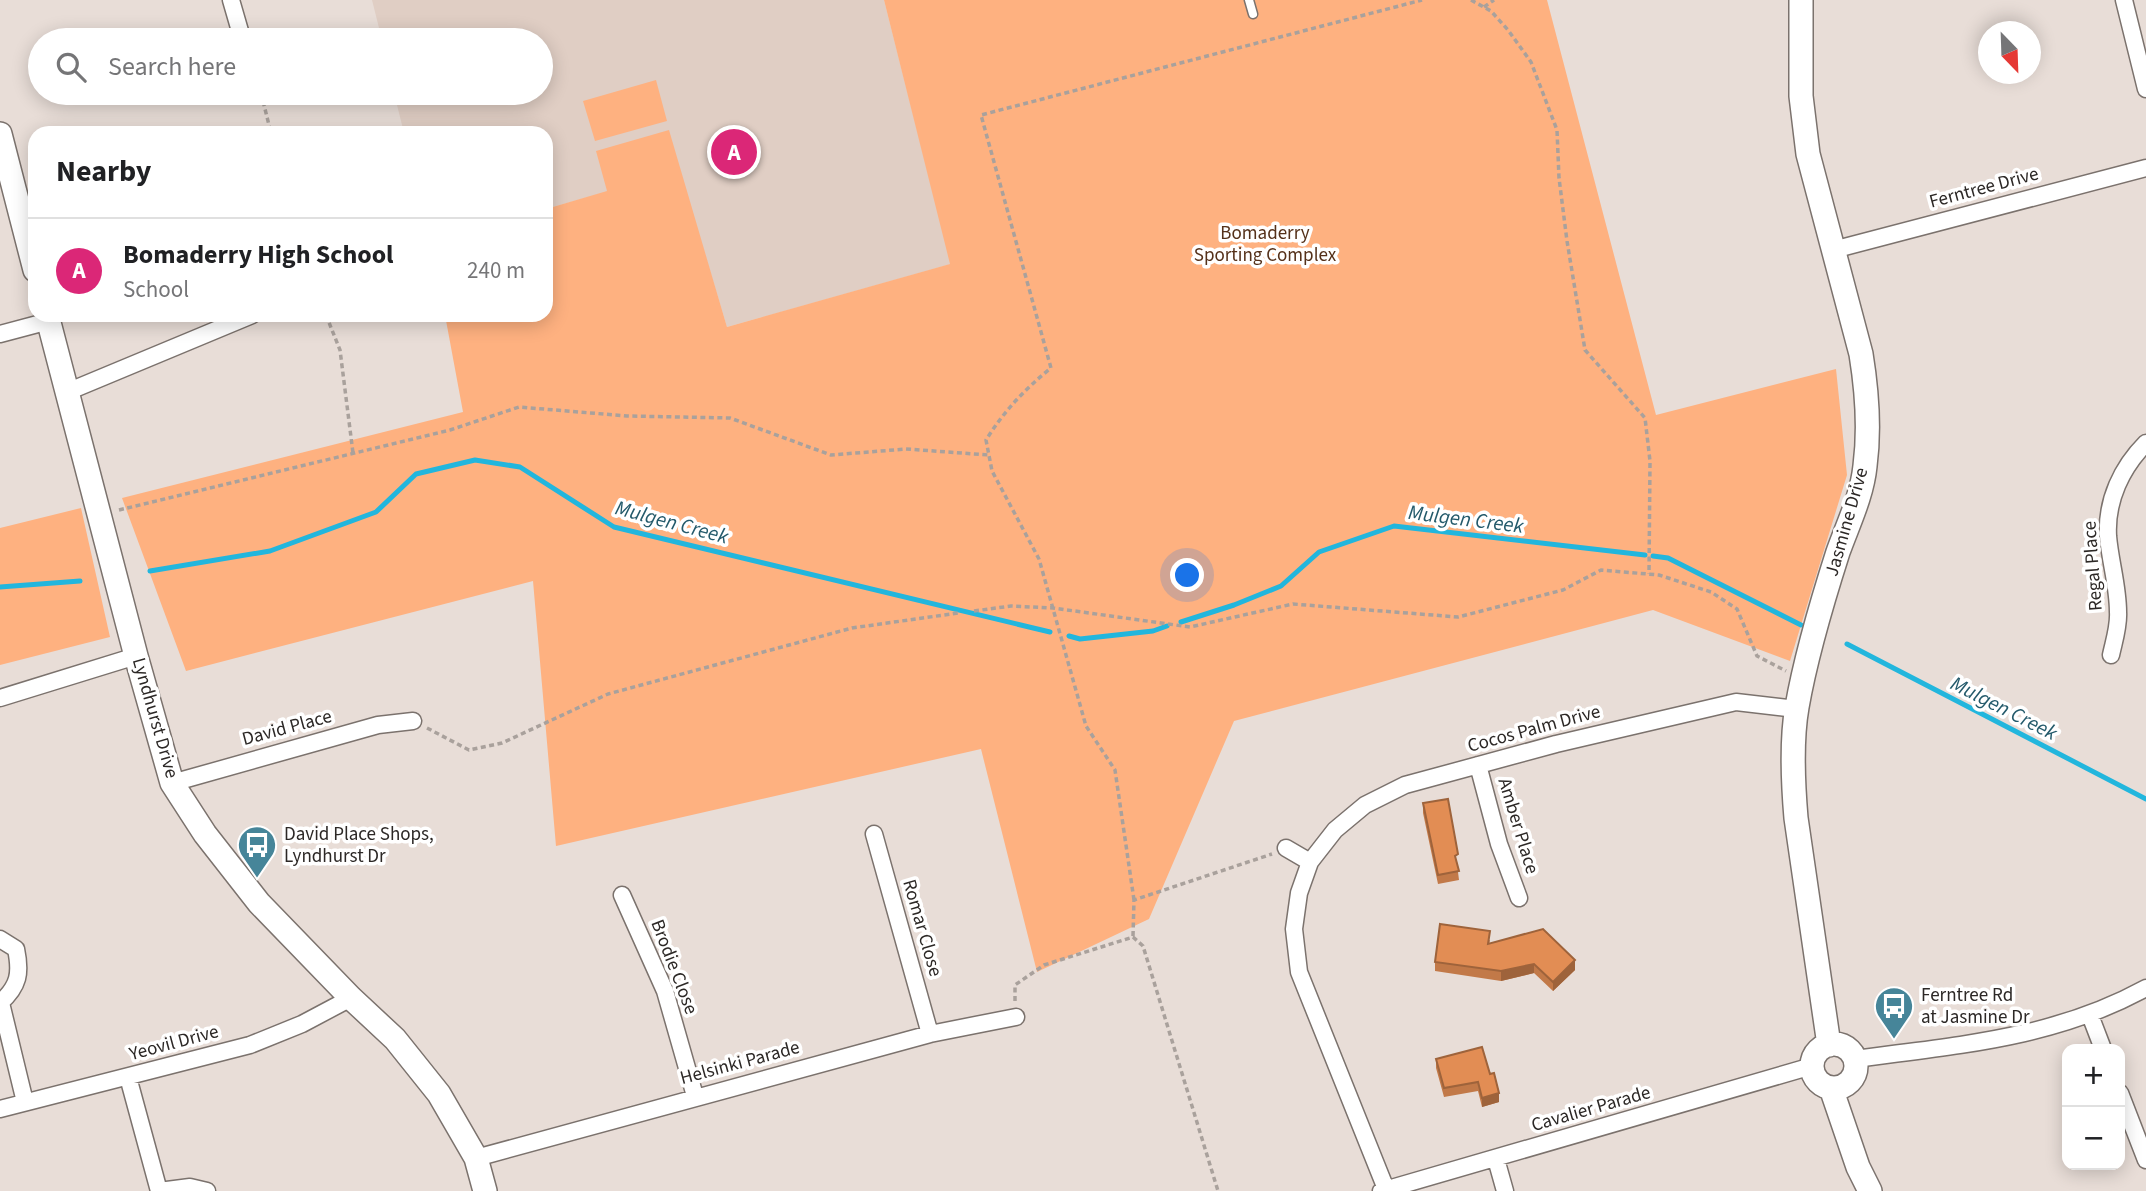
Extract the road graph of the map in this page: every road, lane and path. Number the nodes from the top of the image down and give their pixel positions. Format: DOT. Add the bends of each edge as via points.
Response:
graph roads {
  1 [pos="231,0"];
  2 [pos="1249,0"];
  3 [pos="1422,0"];
  4 [pos="1471,0"];
  5 [pos="1494,0"];
  6 [pos="1801,0"];
  7 [pos="2124,0"];
  8 [pos="1484,7"];
  9 [pos="1253,14"];
  10 [pos="239,28"];
  11 [pos="2146,89"];
  12 [pos="264,105"];
  13 [pos="269,126"];
  14 [pos="0,134"];
  15 [pos="2146,168"];
  16 [pos="6,187"];
  17 [pos="28,250"];
  18 [pos="1833,250"];
  19 [pos="36,322"];
  20 [pos="49,322"];
  21 [pos="235,322"];
  22 [pos="329,322"];
  23 [pos="0,334"];
  24 [pos="67,392"];
  25 [pos="2146,443"];
  26 [pos="353,453"];
  27 [pos="989,455"];
  28 [pos="99,515"];
  29 [pos="1649,574"];
  30 [pos="1053,608"];
  31 [pos="974,611"];
  32 [pos="958,613"];
  33 [pos="2111,655"];
  34 [pos="136,656"];
  35 [pos="1803,680"];
  36 [pos="0,698"];
  37 [pos="1796,709"];
  38 [pos="413,720"];
  39 [pos="1478,765"];
  40 [pos="172,783"];
  41 [pos="874,834"];
  42 [pos="1286,848"];
  43 [pos="1310,862"];
  44 [pos="622,895"];
  45 [pos="1519,898"];
  46 [pos="1134,900"];
  47 [pos="1133,937"];
  48 [pos="0,939"];
  49 [pos="2146,988"];
  50 [pos="351,998"];
  51 [pos="1,1003"];
  52 [pos="2090,1015"];
  53 [pos="1016,1017"];
  54 [pos="930,1034"];
  55 [pos="2101,1044"];
  56 [pos="1829,1045"];
  57 [pos="1855,1059"];
  58 [pos="1812,1066"];
  59 [pos="128,1077"];
  60 [pos="1831,1088"];
  61 [pos="695,1096"];
  62 [pos="25,1102"];
  63 [pos="2125,1106"];
  64 [pos="0,1110"];
  65 [pos="476,1158"];
  66 [pos="1496,1159"];
  67 [pos="2146,1160"];
  68 [pos="1383,1190"];
  69 [pos="159,1191"];
  70 [pos="208,1191"];
  71 [pos="485,1191"];
  72 [pos="1218,1191"];
  73 [pos="1505,1191"];
  74 [pos="1870,1191"];
  1 -- 10 [label="street"];
  2 -- 9 [label="lane"];
  3 -- 27 [label="path" via="981,115 1051,368 1001,416 986,440"];
  4 -- 8 [label="path"];
  5 -- 8 [label="path"];
  6 -- 18 [label="street, Jasmine Drive" via="1802,108 1808,154"];
  7 -- 11 [label="street"];
  8 -- 29 [label="path" via="1531,62 1557,130 1562,203 1586,350 1645,418 1650,461"];
  12 -- 13 [label="path"];
  14 -- 16 [label="street"];
  15 -- 18 [label="street, Ferntree Drive"];
  16 -- 17 [label="street"];
  18 -- 35 [label="street, Jasmine Drive" via="1866,387 1865,467"];
  19 -- 23 [label="street"];
  20 -- 24 [label="street, Lyndhurst Drive"];
  21 -- 24 [label="street"];
  22 -- 26 [label="path" via="340,350"];
  24 -- 28 [label="street, Lyndhurst Drive"];
  25 -- 33 [label="street, Regal Place" via="2121,475 2109,514 2118,615"];
  26 -- 27 [label="path" via="450,430 520,407 730,418 831,455 906,449"];
  26 -- 28 [label="path"];
  27 -- 30 [label="path" via="992,471 1039,559"];
  28 -- 34 [label="street, Lyndhurst Drive"];
  29 -- 30 [label="path" via="1601,570 1563,590 1458,617 1293,604 1191,626"];
  29 -- 35 [label="path" via="1711,592 1737,609 1757,656"];
  30 -- 31 [label="path" via="1012,606"];
  30 -- 46 [label="path" via="1086,726 1115,770"];
  32 -- 38 [label="path" via="852,628 608,694 502,743 469,750"];
  34 -- 36 [label="street"];
  34 -- 40 [label="street, Lyndhurst Drive"];
  35 -- 37 [label="street, Jasmine Drive"];
  37 -- 39 [label="street, Cocos Palm Drive" via="1736,702"];
  37 -- 56 [label="street, Jasmine Drive" via="1796,818"];
  38 -- 40 [label="street, David Place" via="378,725"];
  39 -- 43 [label="street, Cocos Palm Drive" via="1405,785 1365,805 1335,830"];
  39 -- 45 [label="street, Amber Place"];
  40 -- 50 [label="street, Lyndhurst Drive" via="259,903"];
  41 -- 54 [label="street, Romar Close"];
  42 -- 43 [label="street"];
  42 -- 46 [label="path"];
  43 -- 68 [label="street, Cocos Palm Drive" via="1294,929 1299,972"];
  44 -- 61 [label="street, Brodie Close" via="665,991"];
  46 -- 47 [label="path"];
  47 -- 53 [label="path" via="1029,974 1015,985"];
  47 -- 72 [label="path" via="1143,946"];
  48 -- 51 [label="street" via="16,949 20,969 14,989"];
  49 -- 52 [label="street"];
  50 -- 59 [label="street, Yeovil Drive" via="250,1045"];
  50 -- 65 [label="street, Lyndhurst Drive" via="396,1040 430,1083"];
  51 -- 62 [label="street"];
  52 -- 55 [label="street"];
  52 -- 57 [label="street" via="2004,1038"];
  53 -- 54 [label="street, Helsinki Parade"];
  54 -- 61 [label="street, Helsinki Parade"];
  56 -- 57 [label="street" via="1847,1049"];
  56 -- 58 [label="street" via="1819,1050"];
  57 -- 60 [label="street" via="1850,1080"];
  58 -- 60 [label="street" via="1817,1081"];
  58 -- 66 [label="street, Cavalier Parade"];
  59 -- 62 [label="street, Yeovil Drive"];
  59 -- 69 [label="street"];
  60 -- 74 [label="street"];
  61 -- 65 [label="street, Helsinki Parade"];
  62 -- 64 [label="street, Yeovil Drive"];
  63 -- 67 [label="street"];
  65 -- 71 [label="street, Lyndhurst Drive"];
  66 -- 68 [label="street, Cavalier Parade"];
  66 -- 73 [label="street"];
  69 -- 70 [label="street" via="190,1187"];
}
